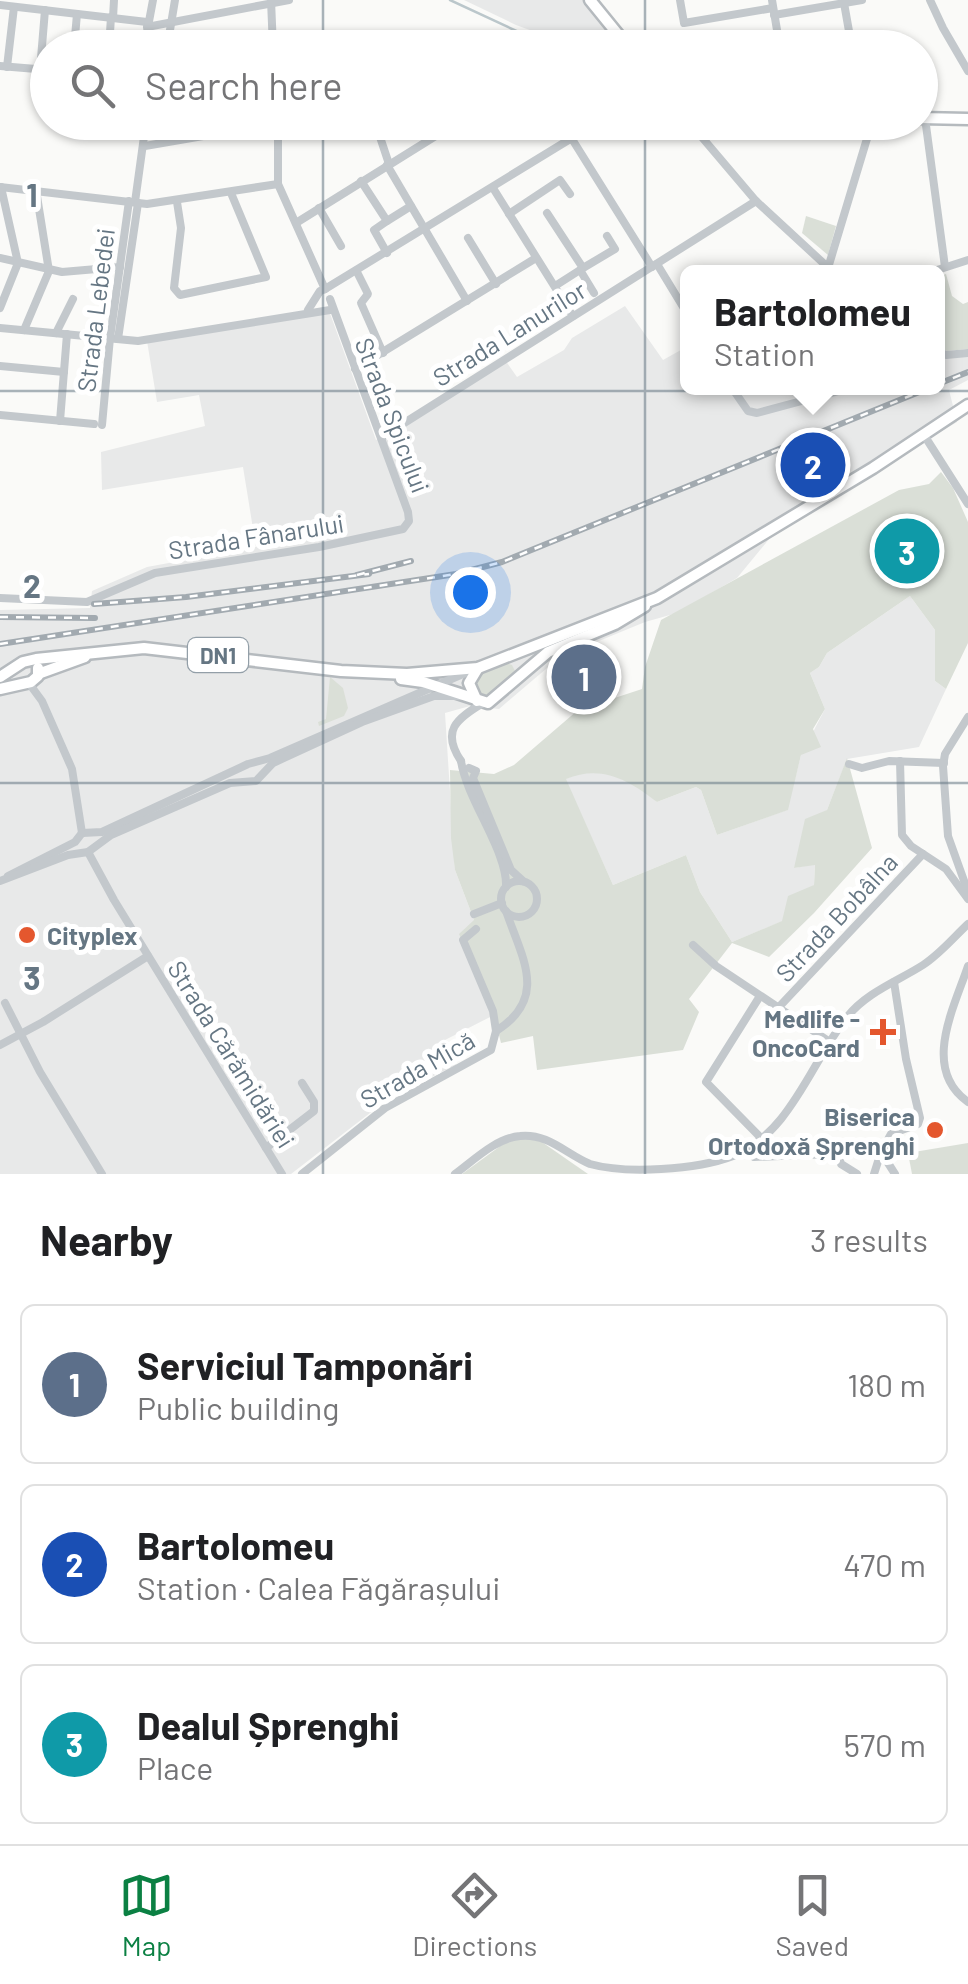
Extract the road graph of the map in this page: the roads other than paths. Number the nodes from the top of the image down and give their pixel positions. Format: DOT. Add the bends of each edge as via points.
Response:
graph roads {
  1 [pos="56,0"];
  2 [pos="85,0"];
  3 [pos="114,0"];
  4 [pos="152,0"];
  5 [pos="174,0"];
  6 [pos="289,0"];
  7 [pos="590,0"];
  8 [pos="680,0"];
  9 [pos="862,0"];
  10 [pos="930,0"];
  11 [pos="271,2"];
  12 [pos="844,3"];
  13 [pos="1,4"];
  14 [pos="27,4"];
  15 [pos="14,7"];
  16 [pos="773,8"];
  17 [pos="45,10"];
  18 [pos="55,12"];
  19 [pos="80,14"];
  20 [pos="112,18"];
  21 [pos="170,23"];
  22 [pos="147,24"];
  23 [pos="45,30"];
  24 [pos="77,30"];
  25 [pos="111,30"];
  26 [pos="146,30"];
  27 [pos="169,30"];
  28 [pos="272,30"];
  29 [pos="614,30"];
  30 [pos="849,30"];
  31 [pos="3,66"];
  32 [pos="30,69"];
  33 [pos="968,71"];
  34 [pos="938,119"];
  35 [pos="968,121"];
  36 [pos="144,140"];
  37 [pos="181,140"];
  38 [pos="200,140"];
  39 [pos="279,140"];
  40 [pos="380,140"];
  41 [pos="428,140"];
  42 [pos="570,140"];
  43 [pos="573,140"];
  44 [pos="704,140"];
  45 [pos="867,140"];
  46 [pos="926,140"];
  47 [pos="144,146"];
  48 [pos="202,150"];
  49 [pos="388,164"];
  50 [pos="362,180"];
  51 [pos="278,184"];
  52 [pos="0,187"];
  53 [pos="493,188"];
  54 [pos="36,190"];
  55 [pos="231,192"];
  56 [pos="570,194"];
  57 [pos="756,201"];
  58 [pos="134,202"];
  59 [pos="177,202"];
  60 [pos="410,206"];
  61 [pos="318,208"];
  62 [pos="548,212"];
  63 [pos="509,214"];
  64 [pos="387,220"];
  65 [pos="296,223"];
  66 [pos="424,230"];
  67 [pos="607,236"];
  68 [pos="468,238"];
  69 [pos="341,246"];
  70 [pos="386,253"];
  71 [pos="0,258"];
  72 [pos="536,258"];
  73 [pos="968,260"];
  74 [pos="18,263"];
  75 [pos="655,265"];
  76 [pos="825,265"];
  77 [pos="831,265"];
  78 [pos="945,265"];
  79 [pos="120,267"];
  80 [pos="945,268"];
  81 [pos="582,269"];
  82 [pos="49,271"];
  83 [pos="357,272"];
  84 [pos="496,284"];
  85 [pos="555,286"];
  86 [pos="594,293"];
  87 [pos="326,297"];
  88 [pos="72,299"];
  89 [pos="467,302"];
  90 [pos="680,302"];
  91 [pos="0,308"];
  92 [pos="304,313"];
  93 [pos="574,316"];
  94 [pos="0,328"];
  95 [pos="24,330"];
  96 [pos="56,332"];
  97 [pos="67,334"];
  98 [pos="114,338"];
  99 [pos="384,352"];
  100 [pos="0,366"];
  101 [pos="355,369"];
  102 [pos="64,372"];
  103 [pos="737,395"];
  104 [pos="824,395"];
  105 [pos="968,405"];
  106 [pos="0,415"];
  107 [pos="968,415"];
  108 [pos="60,421"];
  109 [pos="941,425"];
  110 [pos="924,434"];
  111 [pos="382,437"];
  112 [pos="968,504"];
  113 [pos="404,529"];
  114 [pos="0,598"];
  115 [pos="657,598"];
  116 [pos="110,650"];
  117 [pos="506,657"];
  118 [pos="24,664"];
  119 [pos="478,668"];
  120 [pos="341,671"];
  121 [pos="519,676"];
  122 [pos="0,677"];
  123 [pos="33,678"];
  124 [pos="437,686"];
  125 [pos="0,689"];
  126 [pos="463,696"];
  127 [pos="480,702"];
  128 [pos="968,717"];
  129 [pos="900,761"];
  130 [pos="944,762"];
  131 [pos="253,763"];
  132 [pos="849,764"];
  133 [pos="244,768"];
  134 [pos="470,769"];
  135 [pos="262,775"];
  136 [pos="245,780"];
  137 [pos="87,834"];
  138 [pos="75,842"];
  139 [pos="88,850"];
  140 [pos="923,854"];
  141 [pos="2,880"];
  142 [pos="523,881"];
  143 [pos="506,887"];
  144 [pos="968,896"];
  145 [pos="474,914"];
  146 [pos="508,914"];
  147 [pos="968,924"];
  148 [pos="476,930"];
  149 [pos="692,945"];
  150 [pos="148,956"];
  151 [pos="968,966"];
  152 [pos="894,982"];
  153 [pos="760,996"];
  154 [pos="5,1004"];
  155 [pos="778,1008"];
  156 [pos="496,1030"];
  157 [pos="20,1035"];
  158 [pos="830,1042"];
  159 [pos="0,1044"];
  160 [pos="302,1083"];
  161 [pos="968,1102"];
  162 [pos="762,1139"];
  163 [pos="266,1148"];
  164 [pos="745,1150"];
  165 [pos="881,1152"];
  166 [pos="838,1154"];
  167 [pos="102,1174"];
  168 [pos="282,1174"];
  169 [pos="302,1174"];
  170 [pos="455,1174"];
  171 [pos="857,1174"];
  172 [pos="874,1174"];
  173 [pos="894,1174"];
  1 -- 18 [label="street"];
  2 -- 19 [label="street"];
  3 -- 20 [label="street"];
  4 -- 22 [label="street"];
  5 -- 21 [label="street"];
  6 -- 11 [label="street"];
  7 -- 29 [label="main road"];
  8 -- 16 [label="street" via="684,22"];
  9 -- 12 [label="street"];
  10 -- 33 [label="street"];
  11 -- 21 [label="street"];
  11 -- 28 [label="street"];
  12 -- 16 [label="street"];
  12 -- 30 [label="street"];
  13 -- 15 [label="street"];
  14 -- 15 [label="street"];
  14 -- 17 [label="street"];
  15 -- 31 [label="street"];
  17 -- 18 [label="street"];
  17 -- 23 [label="street"];
  18 -- 19 [label="street"];
  19 -- 20 [label="street"];
  19 -- 24 [label="street"];
  20 -- 22 [label="street"];
  20 -- 25 [label="street"];
  21 -- 22 [label="street"];
  21 -- 27 [label="street"];
  22 -- 26 [label="street"];
  31 -- 32 [label="street"];
  34 -- 35 [label="main road"];
  36 -- 47 [label="street, Strada Lebedei"];
  37 -- 47 [label="street"];
  38 -- 48 [label="street"];
  39 -- 51 [label="street"];
  40 -- 49 [label="street"];
  41 -- 49 [label="street"];
  42 -- 53 [label="street"];
  43 -- 75 [label="street"];
  44 -- 57 [label="street"];
  45 -- 77 [label="street"];
  46 -- 78 [label="street"];
  47 -- 58 [label="street, Strada Lebedei"];
  49 -- 50 [label="street"];
  49 -- 60 [label="street"];
  50 -- 61 [label="street"];
  50 -- 64 [label="street"];
  51 -- 55 [label="street"];
  51 -- 65 [label="street, Strada Spicului"];
  52 -- 54 [label="street"];
  52 -- 74 [label="street"];
  53 -- 63 [label="street"];
  53 -- 66 [label="street"];
  54 -- 58 [label="street"];
  54 -- 82 [label="street"];
  55 -- 59 [label="street"];
  55 -- 59 [label="street" via="266,277 180,295 174,288"];
  56 -- 63 [label="street" via="560,180"];
  57 -- 75 [label="street, Strada Lanurilor"];
  57 -- 76 [label="street"];
  58 -- 59 [label="street"];
  58 -- 79 [label="street, Strada Lebedei"];
  58 -- 98 [label="street, Strada Lebedei"];
  60 -- 64 [label="street"];
  60 -- 66 [label="street"];
  61 -- 65 [label="street"];
  61 -- 69 [label="street"];
  62 -- 81 [label="street"];
  63 -- 72 [label="street"];
  64 -- 70 [label="street" via="374,230"];
  65 -- 87 [label="street, Strada Spicului"];
  66 -- 70 [label="street"];
  66 -- 89 [label="street"];
  67 -- 81 [label="street" via="615,249"];
  68 -- 84 [label="street"];
  70 -- 83 [label="street"];
  71 -- 74 [label="street"];
  72 -- 84 [label="street"];
  72 -- 85 [label="street"];
  73 -- 80 [label="street"];
  74 -- 82 [label="street"];
  74 -- 91 [label="street"];
  75 -- 90 [label="street"];
  75 -- 93 [label="street, Strada Lanurilor"];
  79 -- 82 [label="street"];
  79 -- 98 [label="street, Strada Lebedei"];
  81 -- 85 [label="street"];
  81 -- 86 [label="street"];
  82 -- 95 [label="street"];
  83 -- 87 [label="street"];
  83 -- 99 [label="street" via="368,294 361,304"];
  84 -- 89 [label="street"];
  85 -- 93 [label="street"];
  87 -- 92 [label="street"];
  87 -- 92 [label="street" via="316,311"];
  87 -- 101 [label="street, Strada Spicului"];
  88 -- 96 [label="street"];
  89 -- 99 [label="street"];
  92 -- 98 [label="street" via="154,339"];
  93 -- 111 [label="street, Strada Lanurilor"];
  94 -- 95 [label="street"];
  95 -- 96 [label="street"];
  96 -- 97 [label="street"];
  97 -- 98 [label="street"];
  97 -- 102 [label="street"];
  98 -- 108 [label="street, Strada Lebedei" via="98,424"];
  99 -- 101 [label="street"];
  100 -- 102 [label="street"];
  101 -- 111 [label="street, Strada Spicului"];
  102 -- 108 [label="street"];
  103 -- 104 [label="street" via="757,413"];
  105 -- 109 [label="main road, DN1"];
  106 -- 108 [label="street"];
  107 -- 109 [label="main road, DN1"];
  109 -- 110 [label="main road, DN1"];
  110 -- 112 [label="street"];
  110 -- 115 [label="main road, DN1"];
  111 -- 113 [label="street, Strada Spicului" via="408,512"];
  113 -- 114 [label="street, Strada Fânarului" via="155,573 87,602"];
  115 -- 117 [label="main road, DN1"];
  115 -- 121 [label="main road, DN1" via="616,624 556,648"];
  116 -- 118 [label="main road, DN1"];
  116 -- 120 [label="main road, DN1" via="167,649"];
  116 -- 123 [label="main road, DN1"];
  117 -- 119 [label="main road, DN1"];
  117 -- 121 [label="main road" via="517,663"];
  118 -- 122 [label="main road, DN1"];
  118 -- 123 [label="main road" via="38,667"];
  118 -- 123 [label="main road" via="18,675"];
  119 -- 120 [label="main road, DN1"];
  119 -- 124 [label="street"];
  119 -- 127 [label="main road" via="469,684"];
  120 -- 124 [label="main road, DN1"];
  121 -- 127 [label="main road, DN1" via="492,701"];
  123 -- 125 [label="main road, DN1"];
  123 -- 137 [label="street" via="76,780"];
  124 -- 126 [label="main road, DN1"];
  124 -- 131 [label="street"];
  126 -- 127 [label="main road, DN1"];
  126 -- 135 [label="street" via="434,696 362,722 273,763"];
  127 -- 134 [label="street" via="452,732 452,746"];
  128 -- 130 [label="street"];
  129 -- 130 [label="street"];
  129 -- 132 [label="street"];
  129 -- 140 [label="street, Strada Bobâlna" via="902,834"];
  130 -- 144 [label="street" via="948,836"];
  131 -- 133 [label="street"];
  131 -- 135 [label="street"];
  133 -- 136 [label="street"];
  133 -- 137 [label="street"];
  134 -- 142 [label="street" via="511,870"];
  134 -- 143 [label="street" via="470,791"];
  135 -- 136 [label="street"];
  136 -- 139 [label="street"];
  137 -- 138 [label="street"];
  137 -- 139 [label="street"];
  138 -- 139 [label="street"];
  138 -- 141 [label="street"];
  139 -- 141 [label="street"];
  139 -- 150 [label="street, Strada Cărămidăriei"];
  140 -- 144 [label="street, Strada Bobâlna"];
  140 -- 155 [label="street, Strada Bobâlna"];
  142 -- 143 [label="street"];
  142 -- 146 [label="street" via="536,891 537,903 530,913"];
  143 -- 146 [label="street"];
  145 -- 146 [label="street"];
  146 -- 156 [label="street, Strada Mică" via="528,990 514,1020"];
  147 -- 152 [label="street" via="936,956"];
  148 -- 156 [label="street, Strada Mică" via="463,940"];
  149 -- 153 [label="street"];
  150 -- 157 [label="street"];
  150 -- 163 [label="street, Strada Cărămidăriei"];
  151 -- 161 [label="street" via="942,1052 950,1083"];
  152 -- 158 [label="street" via="852,1011"];
  152 -- 165 [label="street" via="920,1118 892,1134"];
  153 -- 155 [label="street"];
  153 -- 162 [label="street" via="706,1082"];
  154 -- 157 [label="street"];
  155 -- 158 [label="street"];
  156 -- 169 [label="street, Strada Mică" via="487,1054 385,1108"];
  157 -- 159 [label="street"];
  157 -- 167 [label="street"];
  158 -- 162 [label="street"];
  160 -- 163 [label="street" via="314,1111"];
  162 -- 164 [label="street"];
  163 -- 168 [label="street, Strada Cărămidăriei"];
  164 -- 166 [label="street" via="754,1156"];
  164 -- 170 [label="street" via="718,1161 626,1172 524,1135 499,1143"];
  165 -- 166 [label="street"];
  165 -- 172 [label="street"];
  165 -- 173 [label="street"];
  166 -- 171 [label="street"];
}
